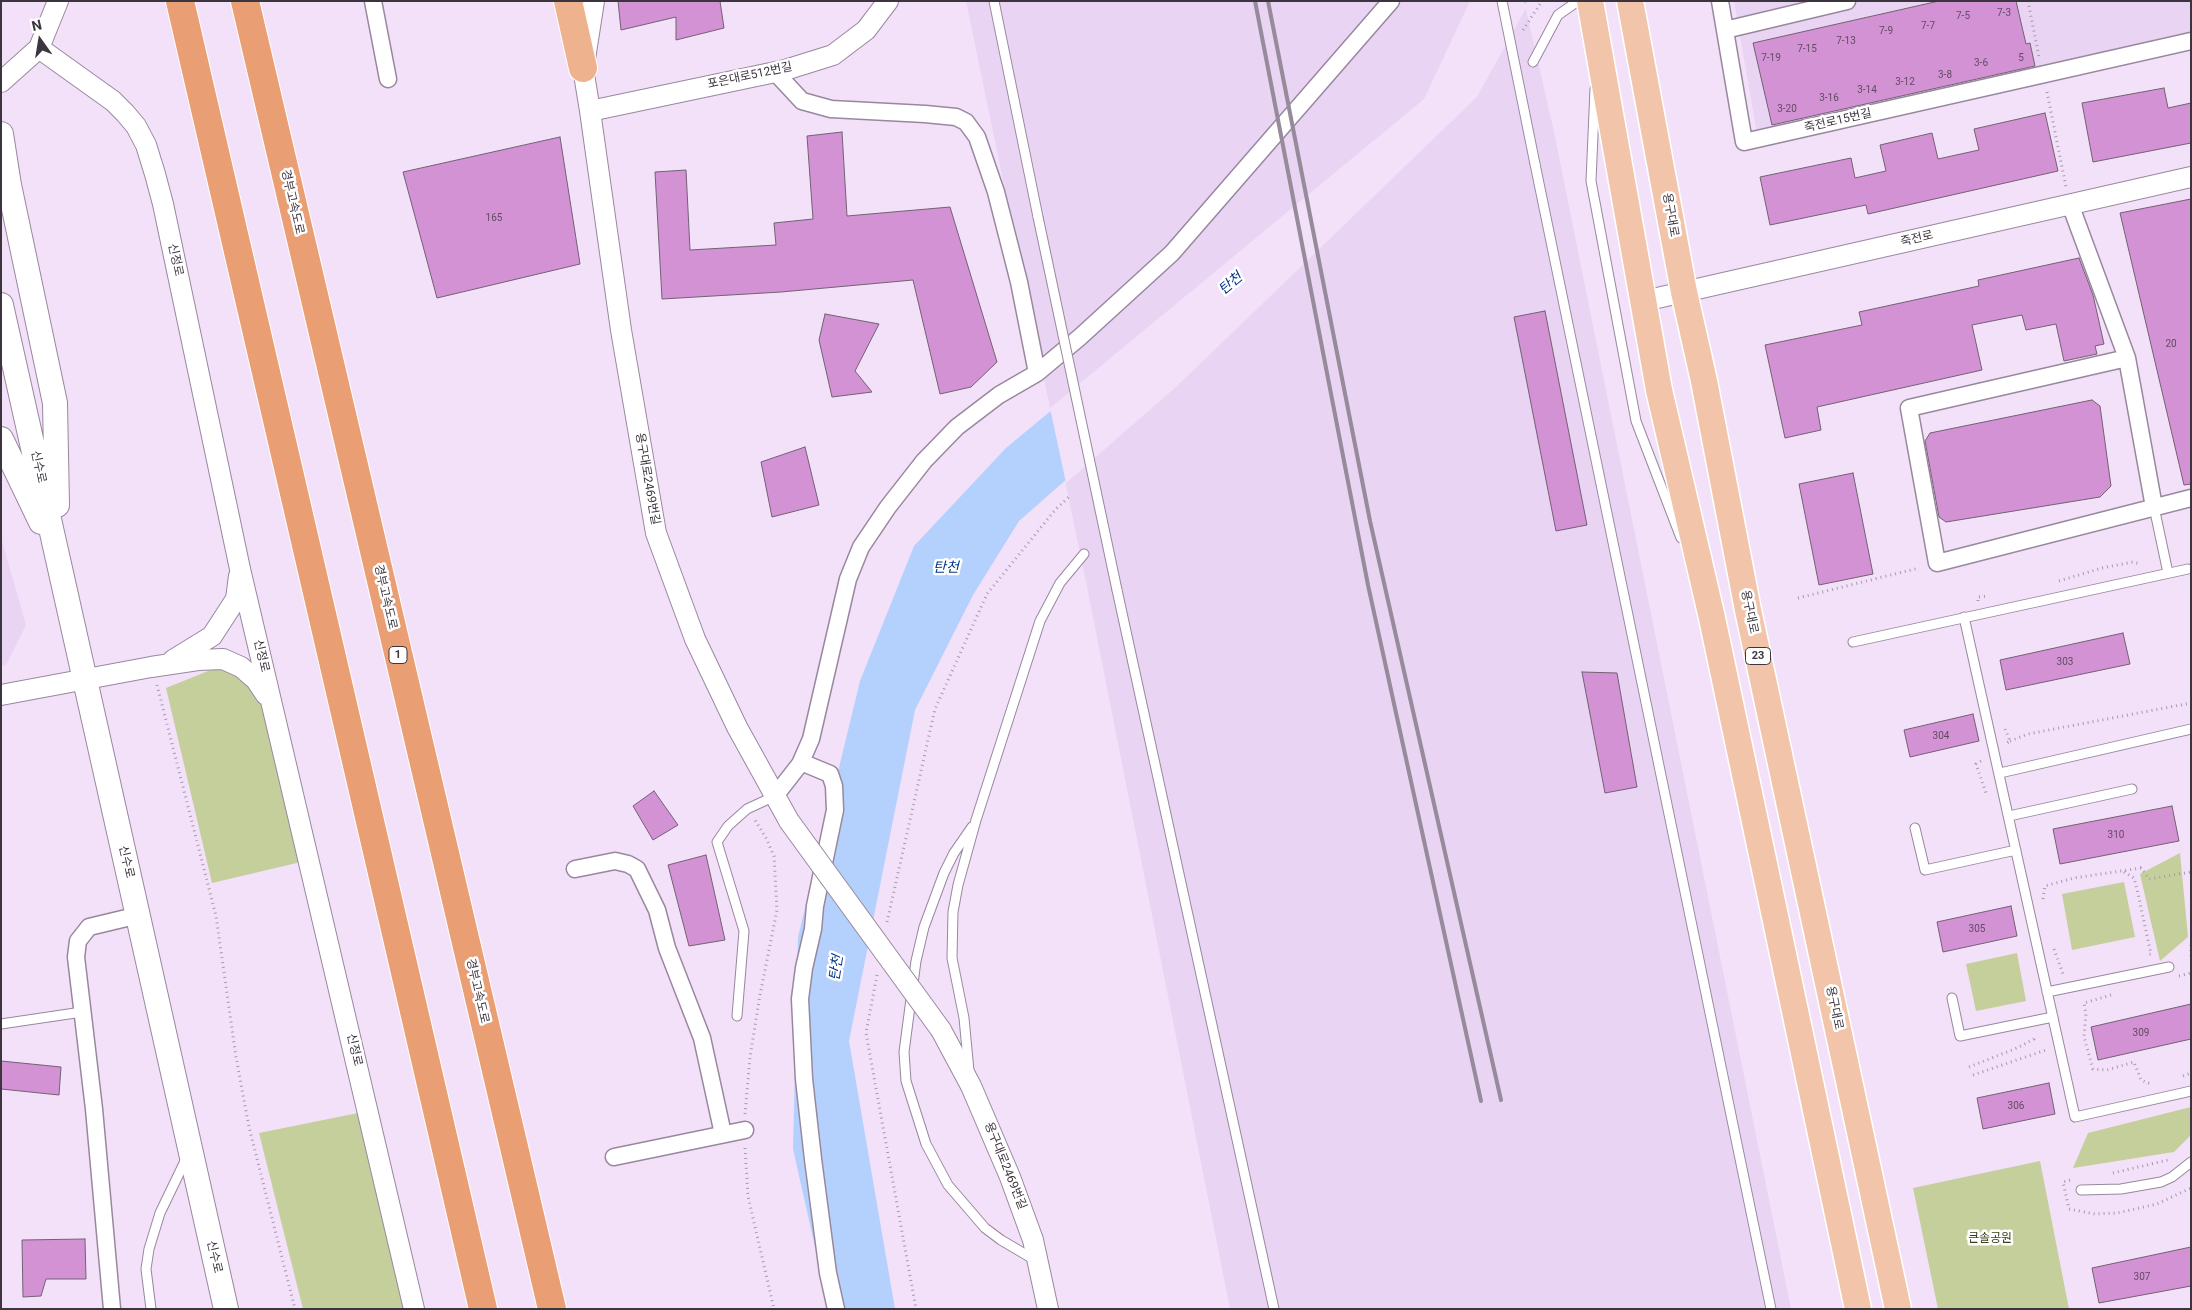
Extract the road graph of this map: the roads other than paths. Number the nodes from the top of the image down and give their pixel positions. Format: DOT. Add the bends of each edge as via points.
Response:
graph roads {
  1 [pos="58,1"];
  2 [pos="180,1"];
  3 [pos="245,1"];
  4 [pos="373,1"];
  5 [pos="557,1"];
  6 [pos="568,1"];
  7 [pos="577,1"];
  8 [pos="594,1"];
  9 [pos="888,1"];
  10 [pos="994,1"];
  11 [pos="1391,1"];
  12 [pos="1502,1"];
  13 [pos="1578,1"];
  14 [pos="1590,1"];
  15 [pos="1630,1"];
  16 [pos="1720,1"];
  17 [pos="1847,1"];
  18 [pos="1725,30"];
  19 [pos="1596,39"];
  20 [pos="2191,41"];
  21 [pos="39,48"];
  22 [pos="1533,62"];
  23 [pos="583,68"];
  24 [pos="775,72"];
  25 [pos="388,79"];
  26 [pos="1,82"];
  27 [pos="590,111"];
  28 [pos="1,134"];
  29 [pos="2191,178"];
  30 [pos="2070,204"];
  31 [pos="1684,292"];
  32 [pos="1644,301"];
  33 [pos="1,305"];
  34 [pos="2128,358"];
  35 [pos="1037,373"];
  36 [pos="1,439"];
  37 [pos="2191,498"];
  38 [pos="2154,507"];
  39 [pos="1084,554"];
  40 [pos="58,557"];
  41 [pos="2188,568"];
  42 [pos="240,569"];
  43 [pos="2168,573"];
  44 [pos="1964,617"];
  45 [pos="1712,618"];
  46 [pos="1853,642"];
  47 [pos="158,666"];
  48 [pos="84,680"];
  49 [pos="1,695"];
  50 [pos="272,704"];
  51 [pos="2191,729"];
  52 [pos="801,762"];
  53 [pos="2000,773"];
  54 [pos="2132,789"];
  55 [pos="775,796"];
  56 [pos="2009,816"];
  57 [pos="976,820"];
  58 [pos="1915,828"];
  59 [pos="2016,850"];
  60 [pos="575,869"];
  61 [pos="139,915"];
  62 [pos="2169,967"];
  63 [pos="2047,992"];
  64 [pos="1952,998"];
  65 [pos="82,1012"];
  66 [pos="737,1016"];
  67 [pos="2053,1017"];
  68 [pos="1,1024"];
  69 [pos="971,1086"];
  70 [pos="2191,1091"];
  71 [pos="745,1130"];
  72 [pos="723,1134"];
  73 [pos="190,1150"];
  74 [pos="614,1157"];
  75 [pos="2191,1162"];
  76 [pos="2082,1190"];
  77 [pos="1040,1263"];
  78 [pos="112,1309"];
  79 [pos="152,1309"];
  80 [pos="226,1309"];
  81 [pos="414,1309"];
  82 [pos="483,1309"];
  83 [pos="552,1309"];
  84 [pos="836,1309"];
  85 [pos="1048,1309"];
  86 [pos="1274,1309"];
  87 [pos="1771,1309"];
  88 [pos="1858,1309"];
  89 [pos="1898,1309"];
  1 -- 21 [label="street"];
  2 -- 82 [label="highway"];
  3 -- 83 [label="highway, 경부고속도로 / 1"];
  4 -- 25 [label="street"];
  5 -- 23 [label="street"];
  6 -- 23 [label="highway"];
  7 -- 23 [label="highway"];
  8 -- 23 [label="street"];
  9 -- 24 [label="street, 포은대로512번길" via="866,30 833,55"];
  10 -- 86 [label="lane, bridge" via="1117,590"];
  11 -- 35 [label="street" via="1172,253"];
  12 -- 87 [label="lane, bridge"];
  13 -- 22 [label="lane" via="1558,15"];
  14 -- 19 [label="main road"];
  15 -- 31 [label="main road, 용구대로 / 23"];
  16 -- 18 [label="street, 죽전로15번길"];
  17 -- 18 [label="street"];
  18 -- 20 [label="street, 죽전로15번길" via="1744,142"];
  19 -- 32 [label="main road"];
  19 -- 45 [label="lane" via="1591,181 1636,421"];
  21 -- 26 [label="street"];
  21 -- 42 [label="street, 신정로" via="113,101 136,126 146,145 164,204"];
  23 -- 27 [label="street, 용구대로2469번길"];
  24 -- 27 [label="street, 포은대로512번길"];
  24 -- 35 [label="street" via="802,100 831,109 956,117 966,122 977,138 996,192"];
  27 -- 55 [label="street, 용구대로2469번길" via="656,533 696,639 737,728"];
  28 -- 40 [label="main road" via="56,404"];
  29 -- 30 [label="street, 죽전로"];
  30 -- 31 [label="street, 죽전로"];
  30 -- 34 [label="street"];
  31 -- 32 [label="street, 죽전로"];
  31 -- 89 [label="main road, 용구대로 / 23" via="1750,620"];
  32 -- 45 [label="main road" via="1659,390"];
  33 -- 40 [label="main road, 신수로"];
  34 -- 38 [label="street"];
  34 -- 38 [label="street" via="1909,408 1937,563"];
  35 -- 52 [label="street" via="999,395 957,427 924,461 861,547 848,579 811,739"];
  36 -- 40 [label="main road"];
  37 -- 38 [label="street"];
  38 -- 43 [label="lane"];
  39 -- 57 [label="lane" via="1055,590 1040,621"];
  40 -- 48 [label="main road, 신수로"];
  41 -- 43 [label="lane"];
  42 -- 47 [label="street" via="236,600 212,636"];
  42 -- 50 [label="street, 신정로"];
  43 -- 44 [label="lane"];
  44 -- 46 [label="lane"];
  44 -- 53 [label="lane"];
  45 -- 88 [label="main road"];
  47 -- 48 [label="street"];
  47 -- 50 [label="street" via="223,659 241,667 256,680"];
  48 -- 49 [label="street"];
  48 -- 61 [label="main road, 신수로"];
  50 -- 81 [label="street, 신정로"];
  51 -- 53 [label="lane"];
  52 -- 55 [label="street"];
  52 -- 84 [label="street" via="830,774 834,786 835,810 800,999 813,1159"];
  53 -- 56 [label="lane"];
  54 -- 56 [label="lane"];
  55 -- 66 [label="lane" via="747,808 716,842 744,931"];
  55 -- 69 [label="street, 용구대로2469번길, bridge" via="789,821 942,1030"];
  56 -- 59 [label="lane"];
  57 -- 69 [label="lane" via="958,885 951,934"];
  57 -- 77 [label="lane" via="954,853 929,911 916,961 904,1052 906,1081 926,1144 948,1185 985,1228"];
  58 -- 59 [label="lane" via="1925,870"];
  59 -- 63 [label="lane"];
  60 -- 72 [label="street" via="615,861 637,869 657,910 667,948 702,1038"];
  61 -- 65 [label="street" via="89,927 78,941 76,957"];
  61 -- 73 [label="main road, 신수로"];
  62 -- 63 [label="lane"];
  63 -- 67 [label="lane"];
  64 -- 67 [label="lane" via="1960,1036"];
  65 -- 68 [label="lane"];
  65 -- 78 [label="street"];
  67 -- 70 [label="lane" via="2075,1117"];
  69 -- 77 [label="street, 용구대로2469번길" via="1010,1177"];
  71 -- 72 [label="street"];
  72 -- 74 [label="street"];
  73 -- 79 [label="lane" via="160,1213 149,1249 146,1269"];
  73 -- 80 [label="main road, 신수로"];
  75 -- 76 [label="lane" via="2172,1178 2161,1182 2121,1189"];
  77 -- 85 [label="street, 용구대로2469번길"];
}
